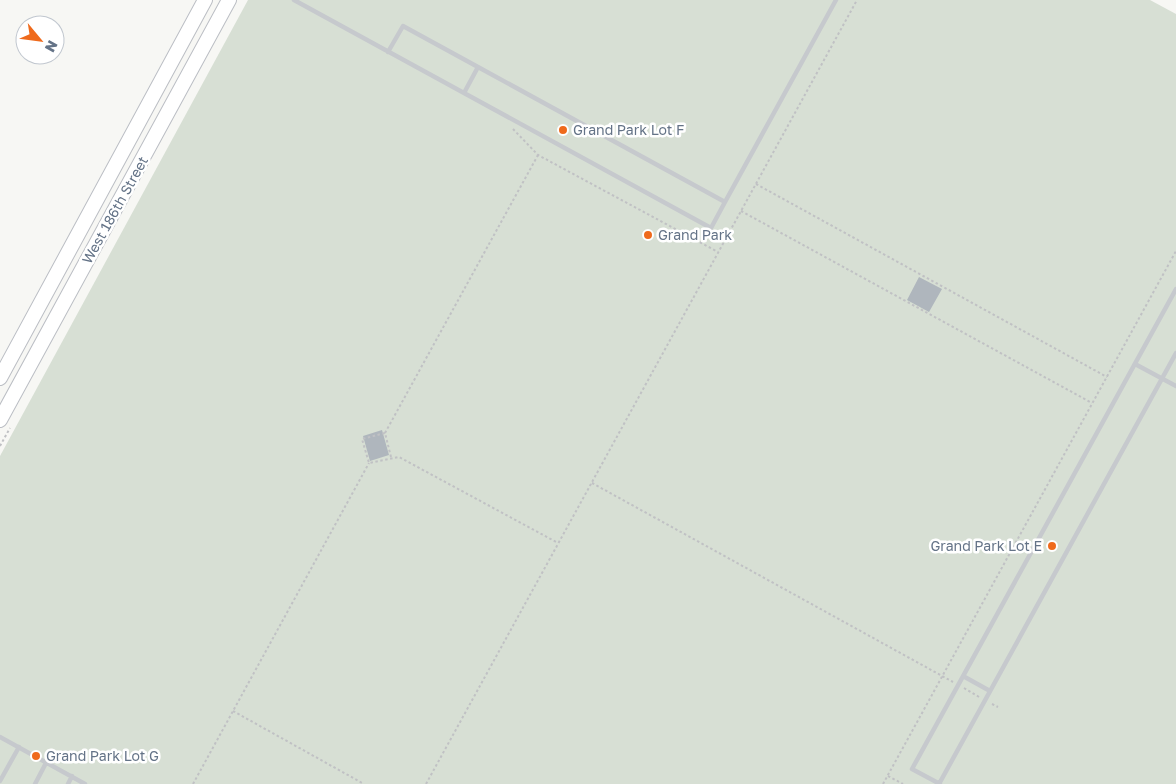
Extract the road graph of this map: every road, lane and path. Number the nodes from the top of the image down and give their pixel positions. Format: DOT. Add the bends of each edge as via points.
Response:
graph roads {
  1 [pos="206,0"];
  2 [pos="229,0"];
  3 [pos="294,0"];
  4 [pos="836,0"];
  5 [pos="856,0"];
  6 [pos="388,52"];
  7 [pos="478,67"];
  8 [pos="464,93"];
  9 [pos="511,126"];
  10 [pos="538,155"];
  11 [pos="756,184"];
  12 [pos="725,202"];
  13 [pos="741,211"];
  14 [pos="1176,251"];
  15 [pos="718,252"];
  16 [pos="1176,289"];
  17 [pos="1176,353"];
  18 [pos="1135,364"];
  19 [pos="1107,377"];
  20 [pos="0,378"];
  21 [pos="1162,379"];
  22 [pos="1176,386"];
  23 [pos="1092,403"];
  24 [pos="0,420"];
  25 [pos="385,433"];
  26 [pos="391,457"];
  27 [pos="369,463"];
  28 [pos="592,483"];
  29 [pos="558,542"];
  30 [pos="943,676"];
  31 [pos="963,676"];
  32 [pos="958,685"];
  33 [pos="990,691"];
  34 [pos="985,700"];
  35 [pos="998,707"];
  36 [pos="233,711"];
  37 [pos="0,737"];
  38 [pos="19,747"];
  39 [pos="46,762"];
  40 [pos="72,776"];
  41 [pos="888,776"];
  42 [pos="0,781"];
  43 [pos="35,784"];
  44 [pos="68,784"];
  45 [pos="86,784"];
  46 [pos="193,784"];
  47 [pos="364,784"];
  48 [pos="426,784"];
  49 [pos="883,784"];
  50 [pos="903,784"];
  51 [pos="939,784"];
  1 -- 20 [label="street, West 186th Street"];
  2 -- 24 [label="street, West 186th Street"];
  3 -- 6 [label="lane"];
  4 -- 12 [label="lane"];
  5 -- 11 [label="path"];
  6 -- 7 [label="lane" via="403,26"];
  6 -- 8 [label="lane"];
  7 -- 8 [label="lane"];
  7 -- 12 [label="lane"];
  8 -- 12 [label="lane" via="711,228"];
  9 -- 10 [label="path"];
  10 -- 15 [label="path"];
  10 -- 25 [label="path"];
  11 -- 13 [label="path"];
  11 -- 19 [label="path"];
  13 -- 15 [label="path"];
  13 -- 23 [label="path"];
  14 -- 19 [label="path"];
  15 -- 28 [label="path"];
  16 -- 18 [label="lane"];
  17 -- 21 [label="lane"];
  18 -- 21 [label="lane"];
  18 -- 31 [label="lane"];
  19 -- 23 [label="path"];
  21 -- 22 [label="lane"];
  21 -- 33 [label="lane"];
  23 -- 30 [label="path"];
  25 -- 26 [label="path"];
  25 -- 27 [label="path" via="362,440"];
  26 -- 27 [label="path"];
  26 -- 29 [label="path" via="399,456"];
  27 -- 36 [label="path"];
  28 -- 29 [label="path"];
  28 -- 30 [label="path"];
  29 -- 48 [label="path"];
  30 -- 32 [label="path"];
  30 -- 41 [label="path"];
  31 -- 32 [label="lane"];
  31 -- 33 [label="lane"];
  32 -- 34 [label="path"];
  32 -- 51 [label="lane" via="912,769"];
  33 -- 34 [label="lane"];
  34 -- 35 [label="path"];
  34 -- 51 [label="lane"];
  36 -- 46 [label="path"];
  36 -- 47 [label="path"];
  37 -- 38 [label="lane"];
  38 -- 39 [label="lane"];
  38 -- 42 [label="lane"];
  39 -- 40 [label="lane"];
  39 -- 43 [label="lane"];
  40 -- 44 [label="lane"];
  40 -- 45 [label="lane"];
  41 -- 49 [label="path"];
  41 -- 50 [label="path"];
}
